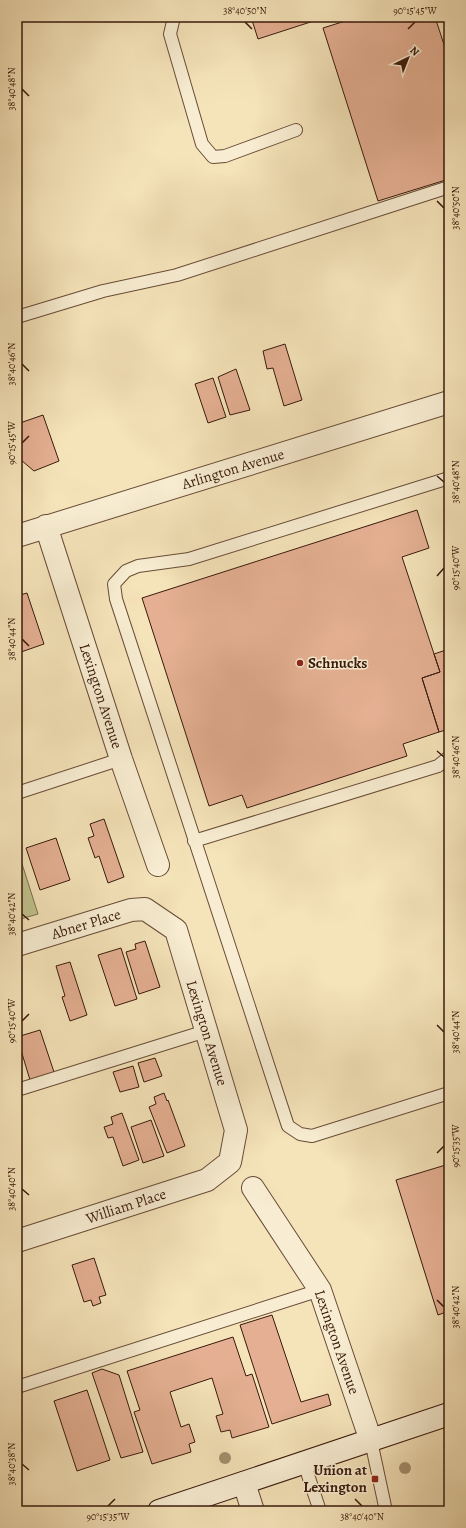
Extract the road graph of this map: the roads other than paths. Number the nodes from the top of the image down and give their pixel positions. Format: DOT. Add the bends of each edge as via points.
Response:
graph roads {
  1 [pos="174,17"];
  2 [pos="296,130"];
  3 [pos="449,187"];
  4 [pos="17,317"];
  5 [pos="449,402"];
  6 [pos="449,478"];
  7 [pos="46,526"];
  8 [pos="17,536"];
  9 [pos="449,757"];
  10 [pos="121,759"];
  11 [pos="17,793"];
  12 [pos="194,841"];
  13 [pos="158,865"];
  14 [pos="155,915"];
  15 [pos="17,945"];
  16 [pos="206,1031"];
  17 [pos="17,1090"];
  18 [pos="449,1093"];
  19 [pos="230,1162"];
  20 [pos="253,1188"];
  21 [pos="17,1241"];
  22 [pos="320,1290"];
  23 [pos="17,1387"];
  24 [pos="449,1414"];
  25 [pos="371,1441"];
  26 [pos="304,1463"];
  27 [pos="244,1483"];
  28 [pos="159,1511"];
  29 [pos="253,1511"];
  30 [pos="320,1511"];
  31 [pos="386,1511"];
  1 -- 2 [label="lane" via="170,34 202,144 213,157 225,156"];
  3 -- 4 [label="lane" via="177,275 103,291"];
  5 -- 7 [label="street, Arlington Avenue"];
  6 -- 12 [label="lane" via="189,558 138,566 126,571 114,584 116,599"];
  7 -- 8 [label="street, Arlington Avenue"];
  7 -- 10 [label="street, Lexington Avenue"];
  9 -- 12 [label="lane" via="438,766"];
  10 -- 11 [label="lane"];
  10 -- 13 [label="street, Lexington Avenue"];
  12 -- 18 [label="lane" via="288,1126 300,1134 312,1136"];
  14 -- 15 [label="street, Abner Place" via="145,909 130,910"];
  14 -- 16 [label="street, Lexington Avenue" via="176,930"];
  16 -- 17 [label="lane"];
  16 -- 19 [label="street, Lexington Avenue" via="236,1130"];
  19 -- 21 [label="street, William Place" via="207,1180"];
  20 -- 22 [label="street, Lexington Avenue"];
  22 -- 23 [label="lane"];
  22 -- 25 [label="street, Lexington Avenue"];
  24 -- 25 [label="street"];
  25 -- 26 [label="street"];
  25 -- 31 [label="lane"];
  26 -- 27 [label="street"];
  26 -- 30 [label="lane"];
  27 -- 28 [label="street"];
  27 -- 29 [label="street"];
}
